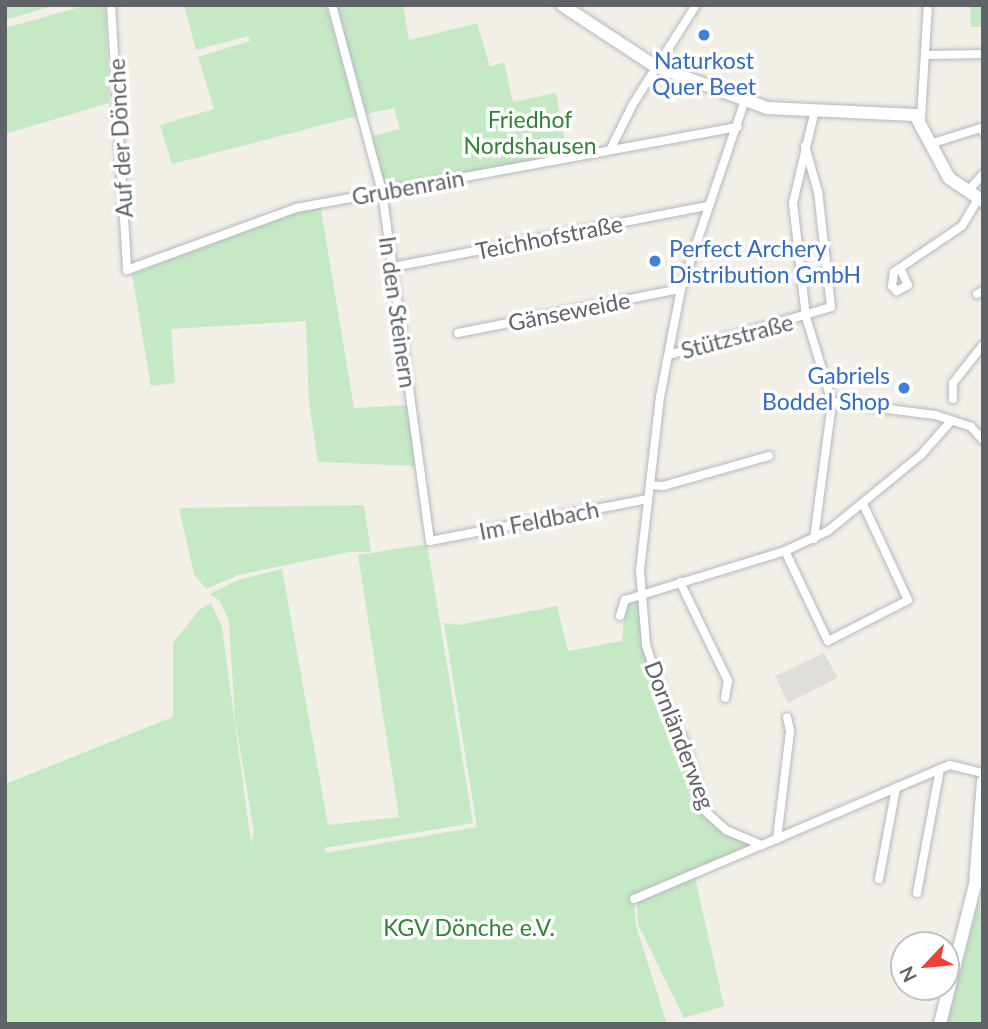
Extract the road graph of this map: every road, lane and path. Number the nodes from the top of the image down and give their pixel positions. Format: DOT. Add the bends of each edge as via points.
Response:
graph roads {
  1 [pos="111,5"];
  2 [pos="332,5"];
  3 [pos="563,5"];
  4 [pos="696,5"];
  5 [pos="928,5"];
  6 [pos="983,54"];
  7 [pos="927,55"];
  8 [pos="656,66"];
  9 [pos="745,100"];
  10 [pos="815,110"];
  11 [pos="921,118"];
  12 [pos="738,127"];
  13 [pos="983,132"];
  14 [pos="933,144"];
  15 [pos="804,146"];
  16 [pos="610,150"];
  17 [pos="983,174"];
  18 [pos="382,191"];
  19 [pos="976,197"];
  20 [pos="706,206"];
  21 [pos="393,267"];
  22 [pos="900,268"];
  23 [pos="127,270"];
  24 [pos="681,289"];
  25 [pos="806,317"];
  26 [pos="458,333"];
  27 [pos="983,345"];
  28 [pos="669,355"];
  29 [pos="953,399"];
  30 [pos="832,401"];
  31 [pos="951,421"];
  32 [pos="983,439"];
  33 [pos="769,456"];
  34 [pos="650,485"];
  35 [pos="648,499"];
  36 [pos="863,504"];
  37 [pos="814,539"];
  38 [pos="430,541"];
  39 [pos="785,551"];
  40 [pos="680,582"];
  41 [pos="640,594"];
  42 [pos="620,616"];
  43 [pos="725,698"];
  44 [pos="787,717"];
  45 [pos="940,769"];
  46 [pos="983,773"];
  47 [pos="983,781"];
  48 [pos="896,788"];
  49 [pos="777,839"];
  50 [pos="762,845"];
  51 [pos="879,879"];
  52 [pos="917,893"];
  53 [pos="634,899"];
  54 [pos="940,1024"];
  1 -- 23 [label="street, Auf der Dönche"];
  2 -- 18 [label="street, In den Steinern"];
  3 -- 8 [label="street"];
  4 -- 8 [label="street"];
  5 -- 7 [label="street"];
  6 -- 7 [label="street"];
  7 -- 11 [label="street"];
  8 -- 9 [label="street"];
  8 -- 16 [label="street"];
  9 -- 10 [label="street" via="767,108"];
  9 -- 12 [label="street"];
  10 -- 11 [label="street"];
  10 -- 15 [label="street"];
  11 -- 14 [label="street"];
  12 -- 16 [label="street, Grubenrain"];
  12 -- 20 [label="street"];
  13 -- 14 [label="street" via="981,128"];
  14 -- 19 [label="street" via="949,178"];
  15 -- 25 [label="street" via="793,203"];
  15 -- 25 [label="street" via="818,192 831,299 826,311"];
  16 -- 18 [label="street, Grubenrain"];
  17 -- 19 [label="street"];
  18 -- 21 [label="street, In den Steinern"];
  18 -- 23 [label="street, Grubenrain" via="296,208"];
  19 -- 22 [label="street" via="962,226"];
  20 -- 21 [label="street, Teichhofstraße"];
  20 -- 24 [label="street"];
  21 -- 38 [label="street, In den Steinern"];
  24 -- 26 [label="street, Gänseweide"];
  24 -- 28 [label="street"];
  25 -- 28 [label="street, Stützstraße"];
  25 -- 30 [label="street"];
  27 -- 29 [label="street" via="953,383"];
  28 -- 34 [label="street"];
  30 -- 31 [label="street"];
  30 -- 37 [label="street"];
  31 -- 32 [label="street" via="971,427"];
  31 -- 36 [label="street" via="921,455"];
  33 -- 34 [label="street" via="663,486"];
  34 -- 35 [label="street"];
  35 -- 38 [label="street, Im Feldbach"];
  35 -- 41 [label="street"];
  36 -- 37 [label="street"];
  36 -- 39 [label="street" via="908,600 828,641"];
  37 -- 39 [label="street"];
  39 -- 40 [label="street"];
  40 -- 41 [label="street"];
  40 -- 43 [label="street" via="728,681"];
  41 -- 42 [label="street" via="625,600"];
  41 -- 50 [label="street, Dornländerweg" via="646,645 705,811 726,830"];
  44 -- 49 [label="street" via="790,731"];
  45 -- 46 [label="street" via="950,765"];
  45 -- 48 [label="street"];
  45 -- 52 [label="street"];
  47 -- 54 [label="street" via="975,885"];
  48 -- 49 [label="street"];
  48 -- 51 [label="street"];
  49 -- 50 [label="street"];
  50 -- 53 [label="street"];
}
